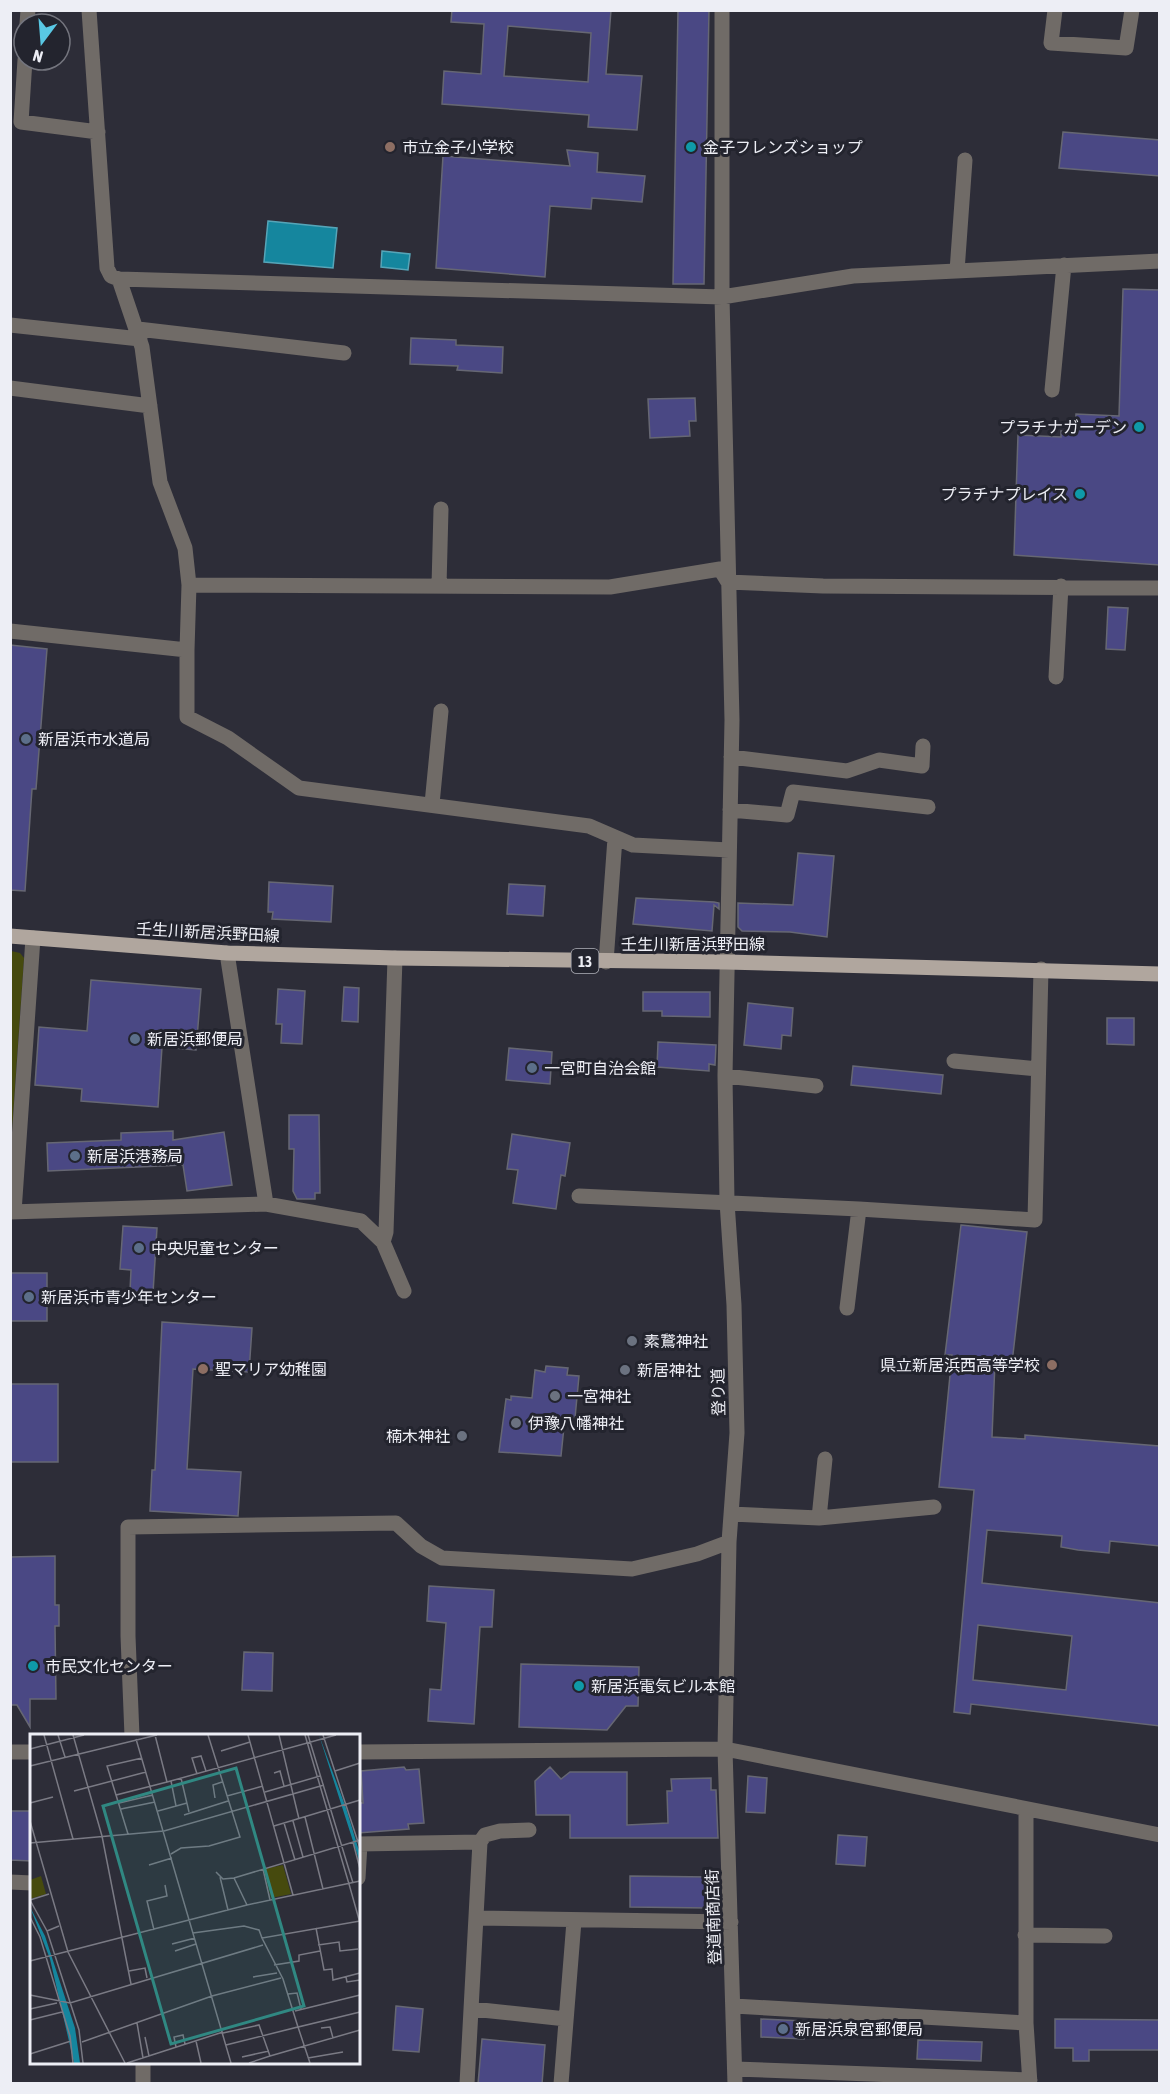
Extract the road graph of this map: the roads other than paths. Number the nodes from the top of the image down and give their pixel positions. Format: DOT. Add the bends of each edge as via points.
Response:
graph roads {
  1 [pos="89,10"];
  2 [pos="722,10"];
  3 [pos="1055,10"];
  4 [pos="1131,10"];
  5 [pos="24,72"];
  6 [pos="98,132"];
  7 [pos="965,160"];
  8 [pos="1160,261"];
  9 [pos="1064,266"];
  10 [pos="957,270"];
  11 [pos="118,279"];
  12 [pos="722,297"];
  13 [pos="10,325"];
  14 [pos="139,334"];
  15 [pos="344,353"];
  16 [pos="10,388"];
  17 [pos="1052,390"];
  18 [pos="150,406"];
  19 [pos="441,509"];
  20 [pos="728,582"];
  21 [pos="189,585"];
  22 [pos="439,586"];
  23 [pos="1061,586"];
  24 [pos="1160,588"];
  25 [pos="10,632"];
  26 [pos="187,650"];
  27 [pos="1056,677"];
  28 [pos="441,711"];
  29 [pos="923,746"];
  30 [pos="731,757"];
  31 [pos="432,804"];
  32 [pos="928,807"];
  33 [pos="730,810"];
  34 [pos="615,838"];
  35 [pos="729,850"];
  36 [pos="10,936"];
  37 [pos="33,938"];
  38 [pos="227,953"];
  39 [pos="395,958"];
  40 [pos="606,962"];
  41 [pos="726,962"];
  42 [pos="1041,969"];
  43 [pos="1160,974"];
  44 [pos="954,1061"];
  45 [pos="1038,1069"];
  46 [pos="725,1076"];
  47 [pos="816,1086"];
  48 [pos="579,1196"];
  49 [pos="727,1202"];
  50 [pos="266,1204"];
  51 [pos="859,1209"];
  52 [pos="12,1212"];
  53 [pos="383,1242"];
  54 [pos="404,1291"];
  55 [pos="847,1308"];
  56 [pos="825,1459"];
  57 [pos="934,1507"];
  58 [pos="731,1514"];
  59 [pos="819,1518"];
  60 [pos="729,1542"];
  61 [pos="132,1734"];
  62 [pos="725,1749"];
  63 [pos="10,1752"];
  64 [pos="30,1752"];
  65 [pos="360,1752"];
  66 [pos="1026,1809"];
  67 [pos="529,1830"];
  68 [pos="1160,1834"];
  69 [pos="480,1842"];
  70 [pos="360,1844"];
  71 [pos="10,1882"];
  72 [pos="30,1883"];
  73 [pos="477,1918"];
  74 [pos="574,1921"];
  75 [pos="731,1922"];
  76 [pos="1025,1935"];
  77 [pos="1105,1936"];
  78 [pos="734,2006"];
  79 [pos="472,2009"];
  80 [pos="566,2019"];
  81 [pos="1026,2023"];
  82 [pos="143,2064"];
  83 [pos="735,2076"];
  84 [pos="1030,2082"];
  85 [pos="143,2084"];
  86 [pos="467,2084"];
  87 [pos="561,2084"];
  1 -- 6 [label="street"];
  2 -- 12 [label="street, 登り道"];
  3 -- 4 [label="street" via="1051,42 1126,48"];
  5 -- 6 [label="street" via="21,122"];
  6 -- 11 [label="street" via="107,268"];
  7 -- 10 [label="street"];
  8 -- 9 [label="street"];
  9 -- 10 [label="street"];
  9 -- 17 [label="street"];
  10 -- 12 [label="street" via="853,276"];
  11 -- 12 [label="street"];
  11 -- 14 [label="street"];
  12 -- 20 [label="street, 登り道"];
  13 -- 14 [label="street"];
  14 -- 15 [label="street"];
  14 -- 18 [label="street"];
  16 -- 18 [label="street"];
  18 -- 21 [label="street" via="160,482 185,548"];
  19 -- 22 [label="street"];
  20 -- 22 [label="street" via="720,569 610,587"];
  20 -- 23 [label="street"];
  20 -- 30 [label="street, 登り道"];
  21 -- 22 [label="street"];
  21 -- 26 [label="street"];
  23 -- 24 [label="street"];
  23 -- 27 [label="street"];
  25 -- 26 [label="street"];
  26 -- 31 [label="street" via="187,717 228,738 299,788"];
  28 -- 31 [label="street"];
  29 -- 30 [label="street" via="922,766 879,760 847,771"];
  30 -- 33 [label="street, 登り道"];
  31 -- 34 [label="street" via="589,826"];
  32 -- 33 [label="street" via="794,792 787,815"];
  33 -- 35 [label="street, 登り道"];
  34 -- 35 [label="street" via="633,845"];
  34 -- 40 [label="street"];
  35 -- 41 [label="street, 登り道"];
  36 -- 37 [label="main road, 壬生川新居浜野田線 / 13"];
  37 -- 38 [label="main road, 壬生川新居浜野田線 / 13"];
  37 -- 52 [label="street"];
  38 -- 39 [label="main road, 壬生川新居浜野田線 / 13"];
  38 -- 50 [label="street"];
  39 -- 40 [label="main road, 壬生川新居浜野田線 / 13"];
  39 -- 53 [label="street"];
  40 -- 41 [label="main road, 壬生川新居浜野田線 / 13"];
  41 -- 42 [label="main road, 壬生川新居浜野田線 / 13"];
  41 -- 46 [label="street, 登り道"];
  42 -- 43 [label="main road, 壬生川新居浜野田線 / 13"];
  42 -- 45 [label="street"];
  44 -- 45 [label="street"];
  45 -- 51 [label="street" via="1035,1220"];
  46 -- 47 [label="street"];
  46 -- 49 [label="street, 登り道"];
  48 -- 49 [label="street"];
  49 -- 51 [label="street"];
  49 -- 58 [label="street, 登り道" via="737,1433"];
  50 -- 52 [label="street"];
  50 -- 53 [label="street" via="361,1221"];
  51 -- 55 [label="street"];
  53 -- 54 [label="street"];
  56 -- 59 [label="street"];
  57 -- 59 [label="street"];
  58 -- 59 [label="street"];
  58 -- 60 [label="street, 登り道"];
  60 -- 61 [label="street" via="632,1569 442,1558 421,1546 396,1523 128,1527"];
  60 -- 62 [label="street, 登り道"];
  62 -- 65 [label="street"];
  62 -- 66 [label="street"];
  62 -- 75 [label="street, 登道南商店街"];
  63 -- 64 [label="street"];
  66 -- 68 [label="street"];
  66 -- 76 [label="street"];
  67 -- 69 [label="street" via="500,1831 485,1835"];
  69 -- 70 [label="street"];
  69 -- 73 [label="street"];
  71 -- 72 [label="street"];
  73 -- 74 [label="street"];
  73 -- 79 [label="street"];
  74 -- 75 [label="street"];
  74 -- 80 [label="street"];
  75 -- 78 [label="street, 登道南商店街"];
  76 -- 77 [label="street"];
  76 -- 81 [label="street"];
  78 -- 81 [label="street"];
  78 -- 83 [label="street, 登道南商店街"];
  79 -- 80 [label="street"];
  79 -- 86 [label="street"];
  80 -- 87 [label="street"];
  81 -- 84 [label="street"];
  82 -- 85 [label="street"];
  83 -- 84 [label="street"];
}
